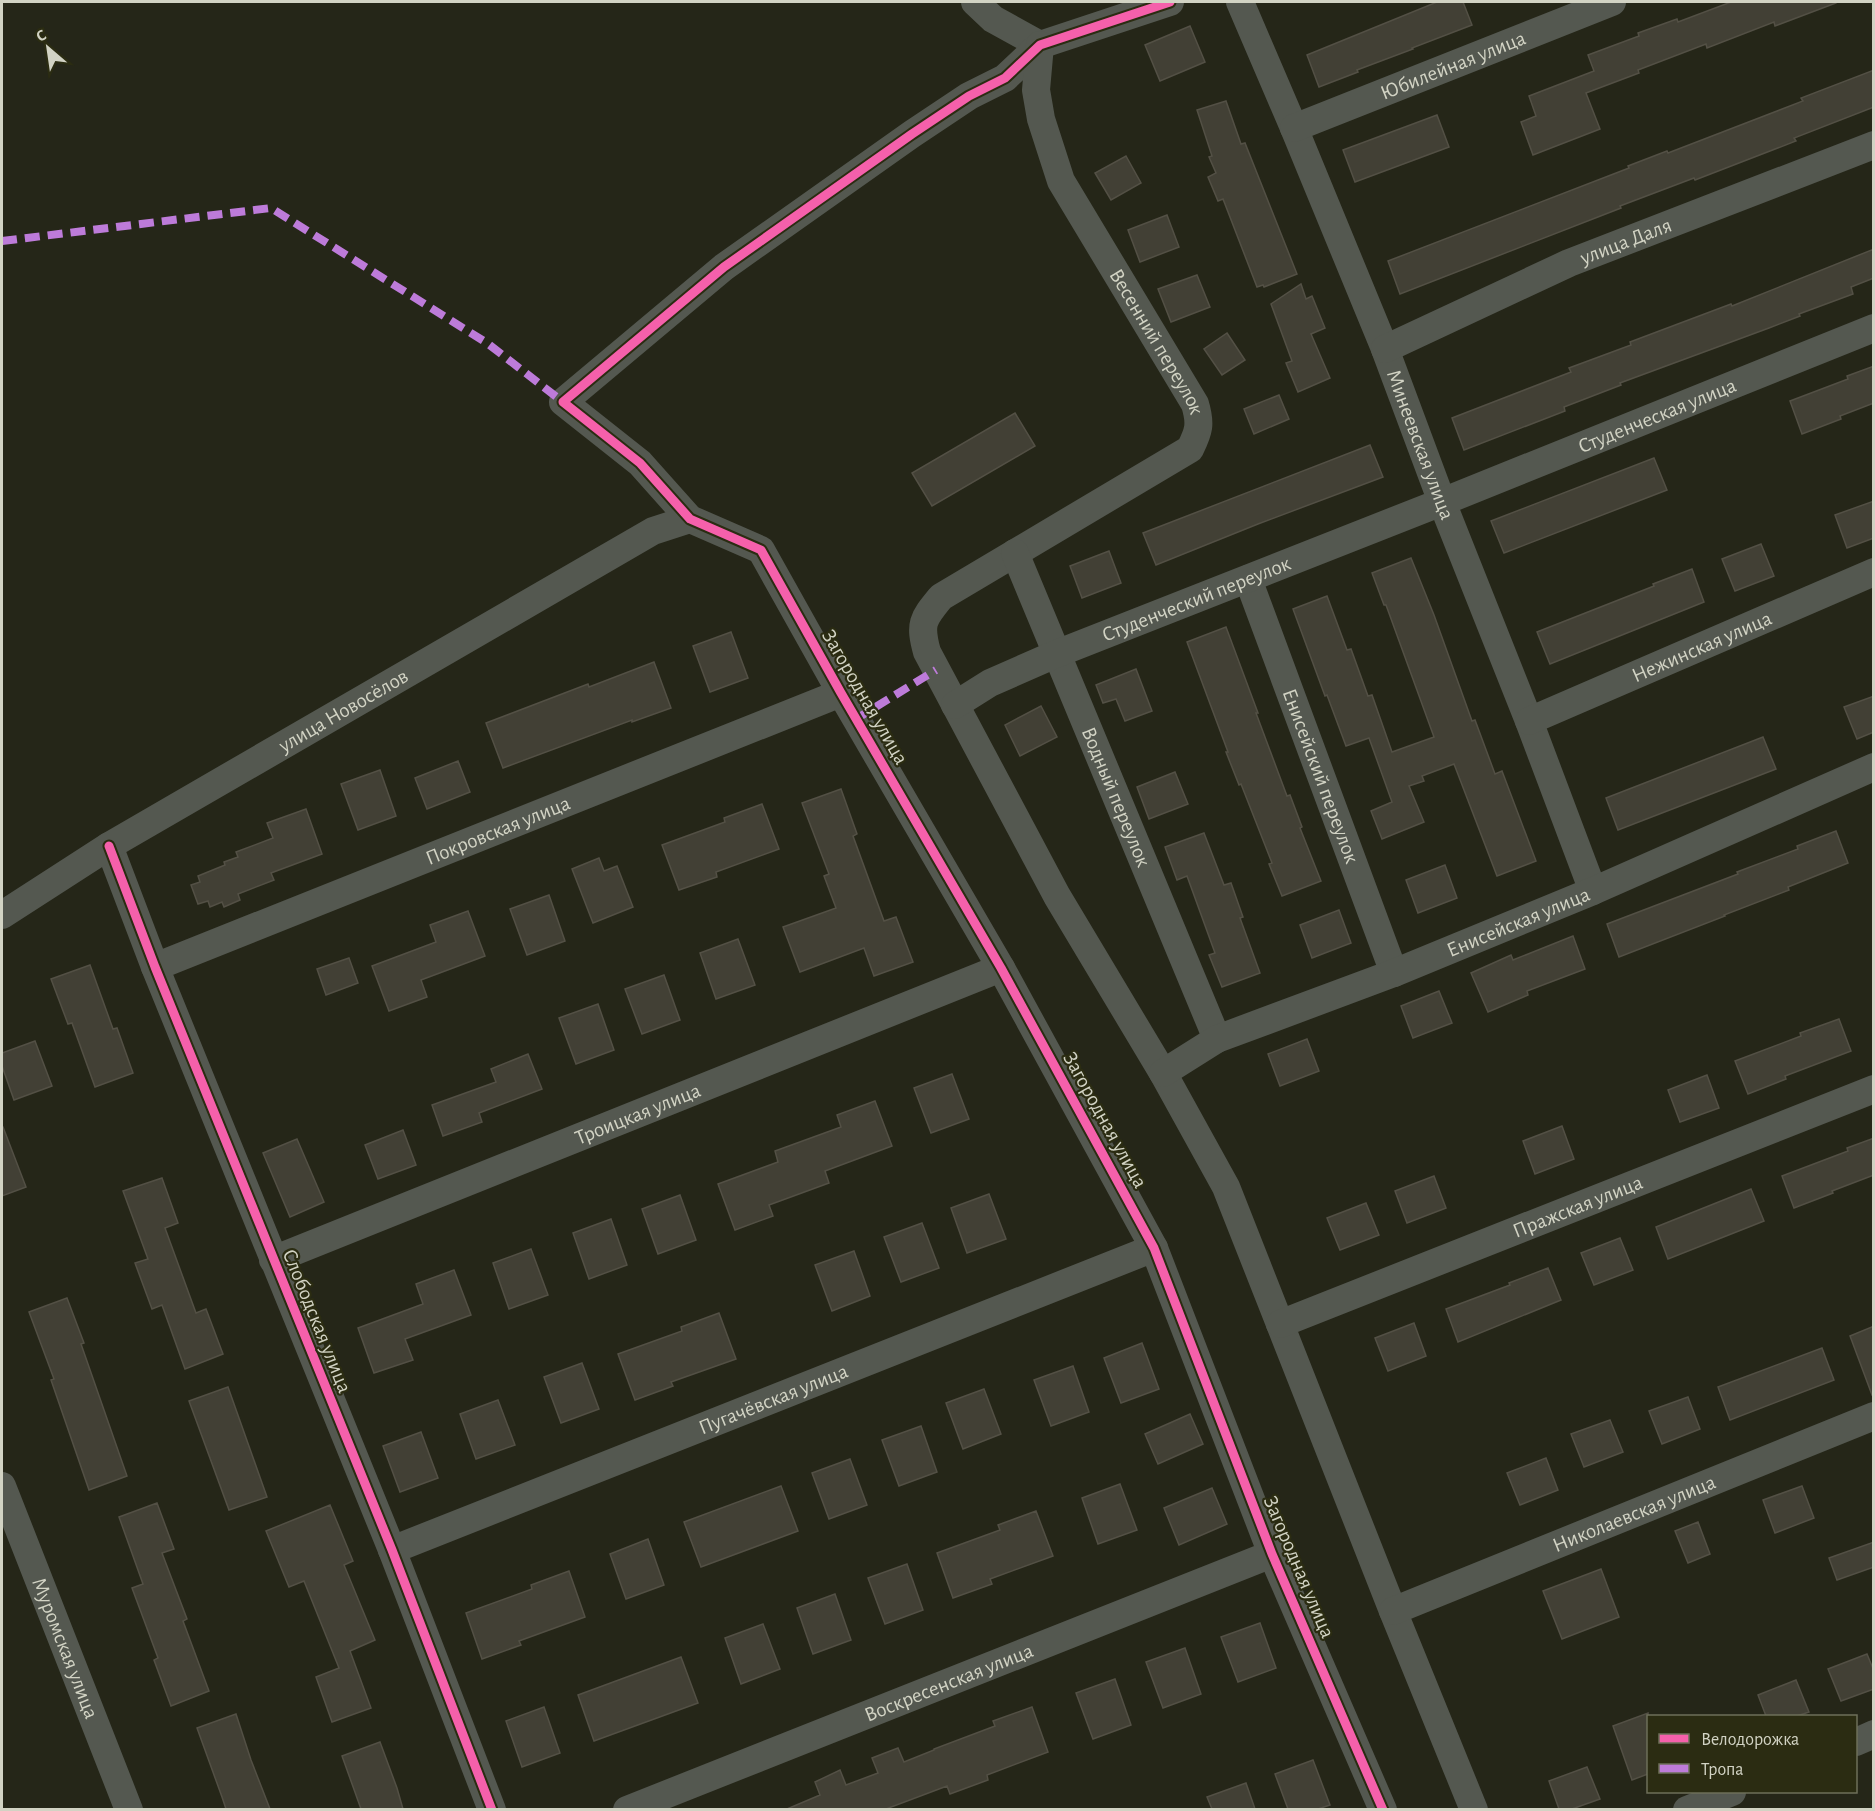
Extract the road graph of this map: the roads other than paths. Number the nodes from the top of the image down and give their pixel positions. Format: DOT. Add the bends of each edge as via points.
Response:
graph roads {
  1 [pos="975,2"];
  2 [pos="1170,2"];
  3 [pos="1240,2"];
  4 [pos="1611,2"];
  5 [pos="1040,45"];
  6 [pos="1294,128"];
  7 [pos="1874,146"];
  8 [pos="1874,328"];
  9 [pos="1385,349"];
  10 [pos="1442,502"];
  11 [pos="690,519"];
  12 [pos="1015,553"];
  13 [pos="1874,572"];
  14 [pos="1248,579"];
  15 [pos="1056,654"];
  16 [pos="841,693"];
  17 [pos="955,705"];
  18 [pos="1529,721"];
  19 [pos="1874,767"];
  20 [pos="109,846"];
  21 [pos="1593,891"];
  22 [pos="2,915"];
  23 [pos="155,967"];
  24 [pos="1001,968"];
  25 [pos="1394,972"];
  26 [pos="1217,1039"];
  27 [pos="1162,1073"];
  28 [pos="1874,1089"];
  29 [pos="1154,1248"];
  30 [pos="273,1260"];
  31 [pos="1280,1324"];
  32 [pos="1874,1416"];
  33 [pos="2,1486"];
  34 [pos="392,1550"];
  35 [pos="1272,1554"];
  36 [pos="1393,1611"];
  37 [pos="1874,1734"];
  38 [pos="1857,1742"];
  39 [pos="1726,1793"];
  40 [pos="129,1809"];
  41 [pos="492,1809"];
  42 [pos="627,1809"];
  43 [pos="1383,1809"];
  44 [pos="1474,1809"];
  45 [pos="1687,1809"];
  1 -- 5 [label="street" via="993,19"];
  2 -- 5 [label="street"];
  3 -- 6 [label="street, Минеевская улица"];
  4 -- 6 [label="street, Юбилейная улица"];
  5 -- 11 [label="street" via="1005,78 969,96 912,134 724,267 563,402 640,463"];
  5 -- 12 [label="street, Весенний переулок" via="1036,90 1061,181 1195,404 1199,430 1190,449"];
  6 -- 9 [label="street, Минеевская улица"];
  7 -- 9 [label="street, улица Даля" via="1569,263"];
  8 -- 10 [label="street, Студенческая улица"];
  9 -- 10 [label="street, Минеевская улица"];
  10 -- 14 [label="street, Студенческий переулок"];
  10 -- 18 [label="street, Минеевская улица"];
  11 -- 16 [label="street, Загородная улица" via="761,550"];
  11 -- 20 [label="street, улица Новосёлов" via="653,531"];
  12 -- 15 [label="street, Водный переулок"];
  12 -- 17 [label="street, Весенний переулок" via="941,597 925,617 922,636 927,652"];
  13 -- 18 [label="street, Нежинская улица"];
  14 -- 15 [label="street, Студенческий переулок"];
  14 -- 25 [label="street, Енисейский переулок"];
  15 -- 17 [label="street, Студенческий переулок" via="990,683"];
  15 -- 26 [label="street, Водный переулок"];
  16 -- 23 [label="street, Покровская улица"];
  16 -- 24 [label="street, Загородная улица"];
  17 -- 27 [label="street" via="1057,896"];
  18 -- 21 [label="street, Минеевская улица"];
  19 -- 21 [label="street, Енисейская улица"];
  20 -- 22 [label="street, улица Новосёлов"];
  20 -- 23 [label="street, Слободская улица"];
  21 -- 25 [label="street, Енисейская улица"];
  23 -- 30 [label="street, Слободская улица"];
  24 -- 29 [label="street, Загородная улица"];
  24 -- 30 [label="street, Троицкая улица"];
  25 -- 26 [label="street, Енисейская улица"];
  26 -- 27 [label="street, Енисейская улица"];
  27 -- 31 [label="street" via="1226,1187"];
  28 -- 31 [label="street, Пражская улица"];
  29 -- 34 [label="street, Пугачёвская улица"];
  29 -- 35 [label="street, Загородная улица"];
  30 -- 34 [label="street, Слободская улица"];
  31 -- 36 [label="street"];
  32 -- 36 [label="street, Николаевская улица"];
  33 -- 40 [label="street, Муромская улица"];
  34 -- 41 [label="street, Слободская улица"];
  35 -- 42 [label="street, Воскресенская улица"];
  35 -- 43 [label="street, Загородная улица"];
  36 -- 44 [label="street"];
  37 -- 38 [label="street"];
  39 -- 45 [label="street"];
}
